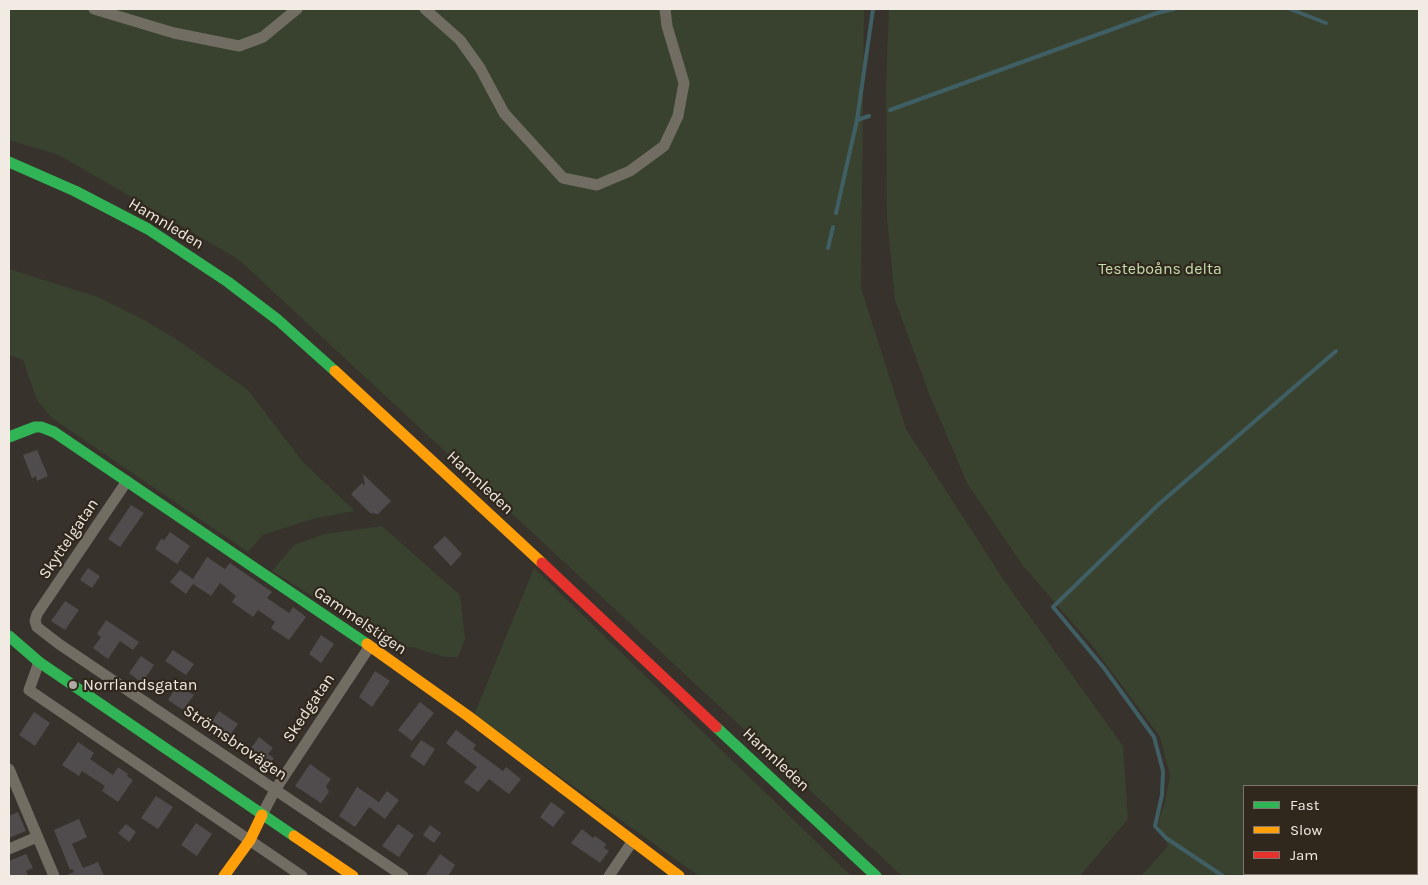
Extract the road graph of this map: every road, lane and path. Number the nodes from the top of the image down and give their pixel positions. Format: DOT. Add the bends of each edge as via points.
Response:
graph roads {
  1 [pos="94,9"];
  2 [pos="298,9"];
  3 [pos="425,9"];
  4 [pos="665,9"];
  5 [pos="9,163"];
  6 [pos="9,437"];
  7 [pos="127,481"];
  8 [pos="38,614"];
  9 [pos="9,636"];
  10 [pos="370,646"];
  11 [pos="13,647"];
  12 [pos="39,662"];
  13 [pos="9,769"];
  14 [pos="275,790"];
  15 [pos="262,815"];
  16 [pos="38,837"];
  17 [pos="250,840"];
  18 [pos="632,842"];
  19 [pos="9,849"];
  20 [pos="54,876"];
  21 [pos="224,876"];
  22 [pos="302,876"];
  23 [pos="353,876"];
  24 [pos="403,876"];
  25 [pos="609,876"];
  26 [pos="679,876"];
  27 [pos="876,876"];
  1 -- 2 [label="street" via="174,33 239,46 263,38"];
  3 -- 4 [label="street" via="460,40 480,68 504,113 563,178 597,184 630,171 664,146 678,116 684,83"];
  5 -- 27 [label="street, Hamnleden" via="67,187 148,229 278,320"];
  6 -- 7 [label="street, Gammelstigen" via="35,427 48,429"];
  7 -- 8 [label="street, Skyttelgatan"];
  7 -- 10 [label="street, Gammelstigen"];
  8 -- 14 [label="street, Strömsbrovägen" via="36,624 41,632"];
  9 -- 11 [label="street"];
  10 -- 14 [label="street, Skedgatan"];
  10 -- 18 [label="street, Gammelstigen"];
  11 -- 12 [label="street"];
  12 -- 15 [label="street"];
  12 -- 17 [label="street" via="29,690"];
  13 -- 16 [label="street"];
  14 -- 15 [label="street, Skedgatan"];
  14 -- 24 [label="street, Strömsbrovägen"];
  15 -- 17 [label="street"];
  15 -- 23 [label="street"];
  16 -- 19 [label="street"];
  16 -- 20 [label="street"];
  17 -- 21 [label="street"];
  17 -- 22 [label="street"];
  18 -- 25 [label="street"];
  18 -- 26 [label="street, Gammelstigen"];
}
